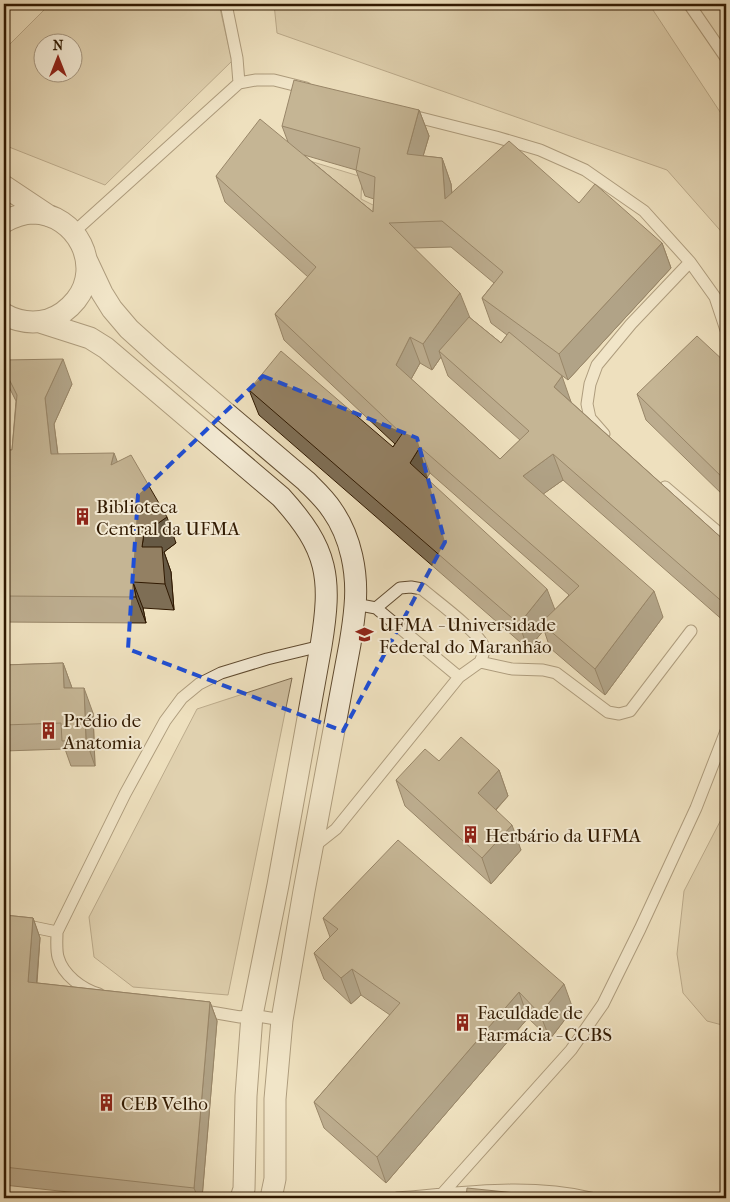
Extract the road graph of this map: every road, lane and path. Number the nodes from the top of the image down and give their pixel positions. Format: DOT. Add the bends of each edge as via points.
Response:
graph roads {
  1 [pos="226,4"];
  2 [pos="689,4"];
  3 [pos="726,58"];
  4 [pos="239,83"];
  5 [pos="317,91"];
  6 [pos="401,113"];
  7 [pos="4,186"];
  8 [pos="50,216"];
  9 [pos="4,222"];
  10 [pos="74,232"];
  11 [pos="86,259"];
  12 [pos="690,262"];
  13 [pos="6,318"];
  14 [pos="40,322"];
  15 [pos="726,330"];
  16 [pos="612,441"];
  17 [pos="660,483"];
  18 [pos="726,539"];
  19 [pos="366,606"];
  20 [pos="691,631"];
  21 [pos="321,646"];
  22 [pos="480,662"];
  23 [pos="459,677"];
  24 [pos="726,731"];
  25 [pos="312,849"];
  26 [pos="4,921"];
  27 [pos="57,932"];
  28 [pos="107,996"];
  29 [pos="190,1008"];
  30 [pos="252,1015"];
  31 [pos="282,1020"];
  32 [pos="442,1194"];
  33 [pos="241,1198"];
  34 [pos="271,1198"];
  35 [pos="397,1198"];
  36 [pos="591,1198"];
  1 -- 4 [label="lane"];
  2 -- 3 [label="lane"];
  4 -- 5 [label="lane" via="274,80"];
  4 -- 10 [label="lane"];
  6 -- 12 [label="lane" via="540,150 585,170 644,211"];
  7 -- 8 [label="street"];
  8 -- 9 [label="street" via="33,213"];
  8 -- 10 [label="street"];
  10 -- 11 [label="street"];
  11 -- 14 [label="street" via="86,277 81,293 56,317"];
  11 -- 19 [label="street" via="102,293 129,329 306,481 332,510 343,528"];
  12 -- 15 [label="lane" via="715,297"];
  12 -- 16 [label="lane" via="597,365 587,404 590,418"];
  13 -- 14 [label="street"];
  14 -- 21 [label="street" via="90,338 106,348 281,497 295,513 309,531 325,569 327,590"];
  17 -- 18 [label="lane"];
  19 -- 22 [label="lane" via="400,588 422,589 477,635 484,647"];
  19 -- 23 [label="lane"];
  19 -- 25 [label="street" via="350,644"];
  20 -- 22 [label="lane" via="630,711 619,714 608,712 556,674"];
  21 -- 27 [label="lane" via="221,674 199,684 182,698 165,721 125,794"];
  21 -- 30 [label="street"];
  22 -- 23 [label="lane"];
  23 -- 25 [label="lane" via="336,829"];
  24 -- 32 [label="lane" via="692,816 603,1004 571,1050"];
  25 -- 31 [label="street"];
  26 -- 27 [label="lane"];
  27 -- 28 [label="lane" via="58,957 64,969 73,980"];
  29 -- 30 [label="lane" via="240,1017"];
  30 -- 31 [label="lane"];
  30 -- 33 [label="street"];
  31 -- 34 [label="street" via="275,1099 275,1179"];
  32 -- 35 [label="lane"];
  32 -- 36 [label="lane" via="512,1189"];
}
